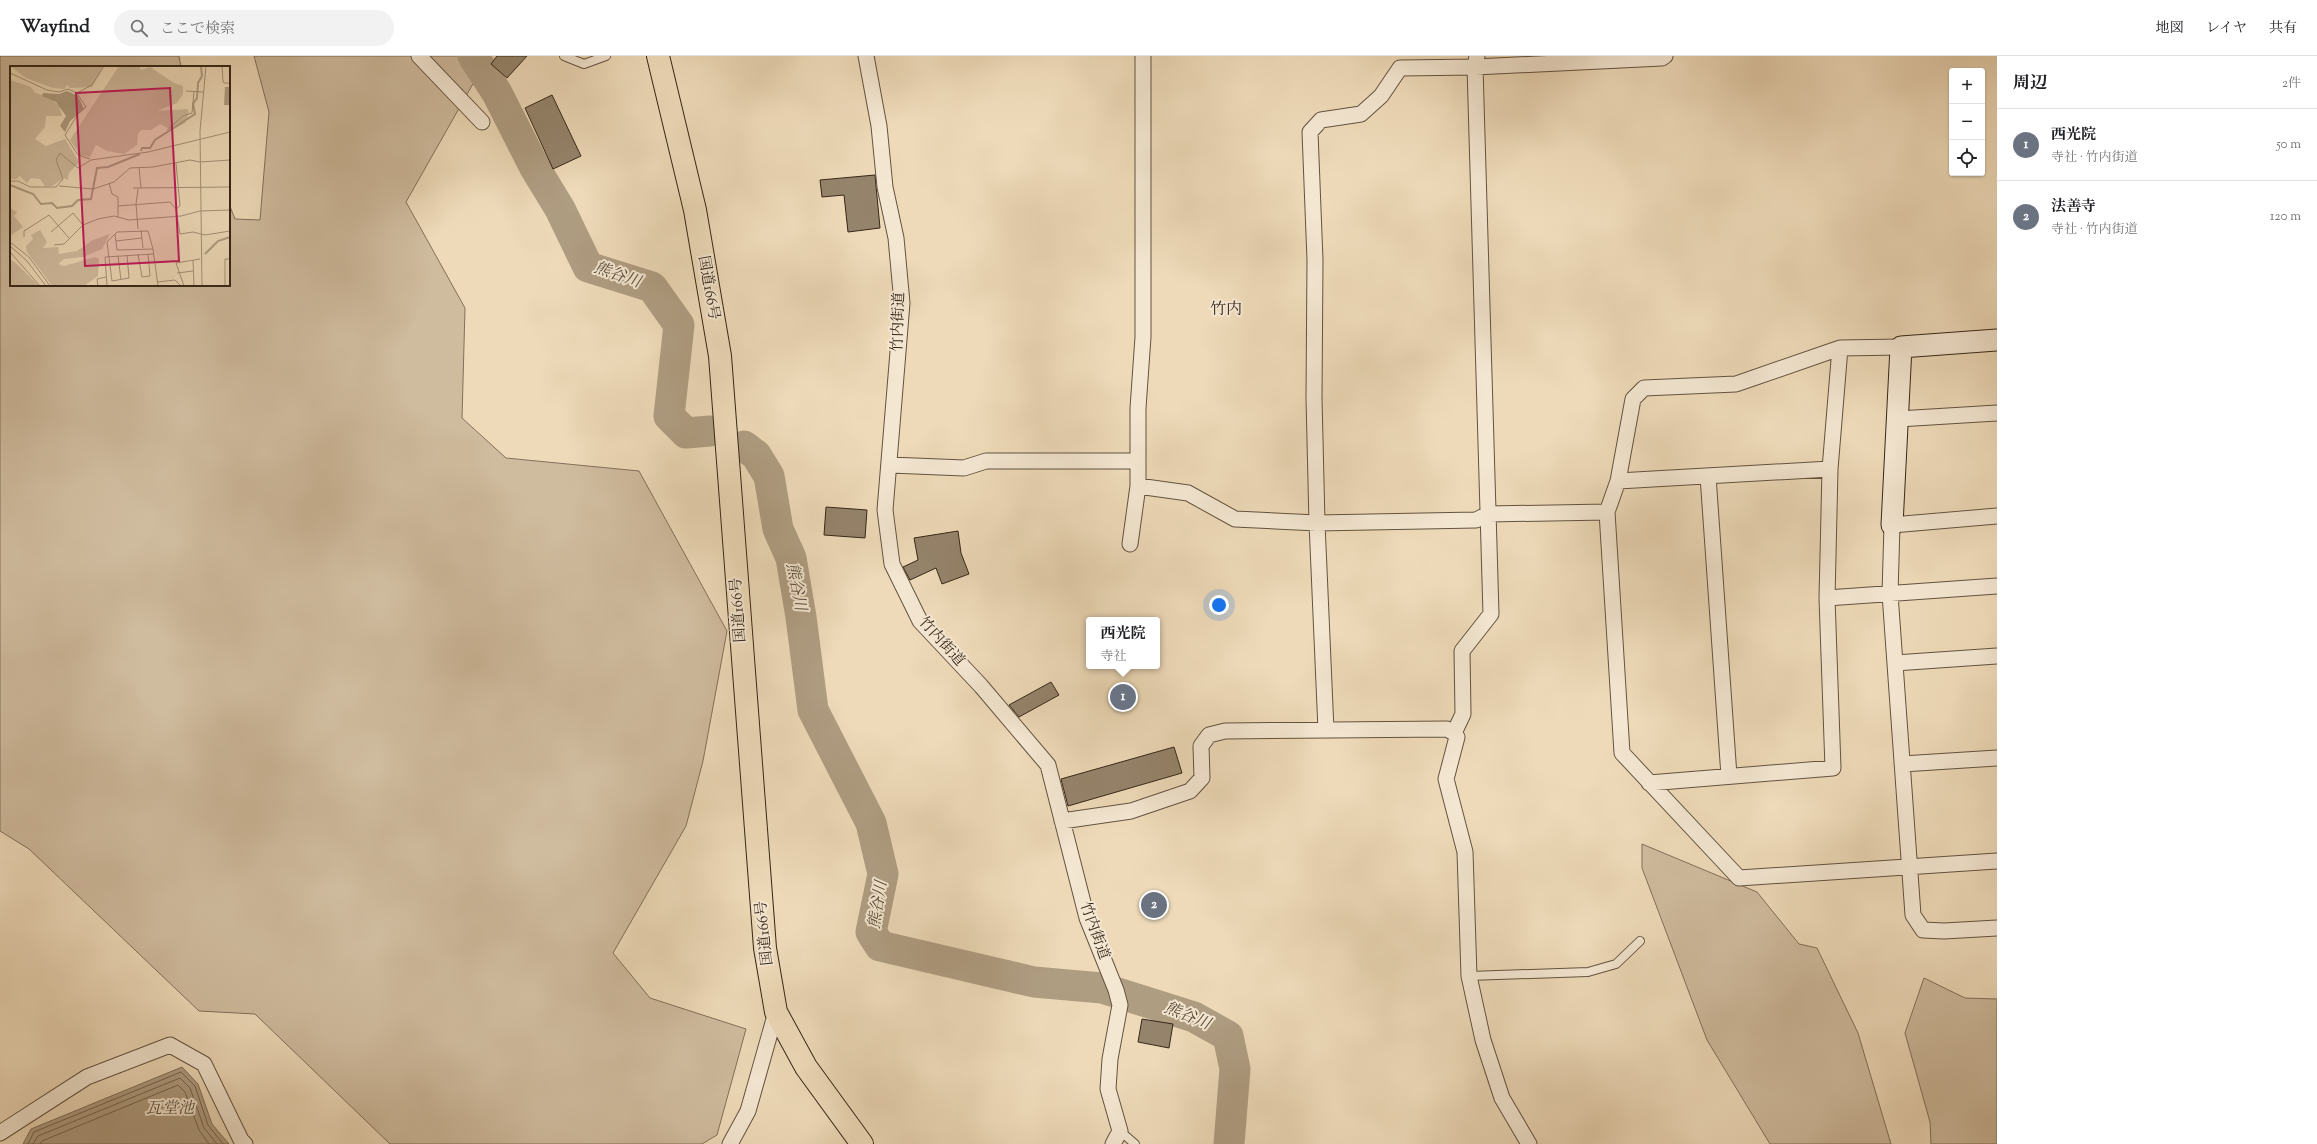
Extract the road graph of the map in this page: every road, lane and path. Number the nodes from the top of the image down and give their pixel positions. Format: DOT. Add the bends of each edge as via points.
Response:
graph roads {
  1 [pos="419,56"];
  2 [pos="564,56"];
  3 [pos="606,56"];
  4 [pos="658,56"];
  5 [pos="866,56"];
  6 [pos="1143,56"];
  7 [pos="1665,56"];
  8 [pos="1397,62"];
  9 [pos="1476,62"];
  10 [pos="482,122"];
  11 [pos="1997,340"];
  12 [pos="1901,346"];
  13 [pos="1840,348"];
  14 [pos="1997,413"];
  15 [pos="1898,419"];
  16 [pos="1138,461"];
  17 [pos="890,465"];
  18 [pos="1830,469"];
  19 [pos="1708,476"];
  20 [pos="1618,481"];
  21 [pos="1138,486"];
  22 [pos="1607,512"];
  23 [pos="1488,514"];
  24 [pos="1997,516"];
  25 [pos="1317,523"];
  26 [pos="1892,525"];
  27 [pos="1130,544"];
  28 [pos="1997,586"];
  29 [pos="1890,594"];
  30 [pos="1827,598"];
  31 [pos="1997,656"];
  32 [pos="1895,663"];
  33 [pos="1326,730"];
  34 [pos="1454,733"];
  35 [pos="1997,758"];
  36 [pos="1902,764"];
  37 [pos="1729,776"];
  38 [pos="1649,783"];
  39 [pos="1062,821"];
  40 [pos="1997,861"];
  41 [pos="1908,868"];
  42 [pos="1997,928"];
  43 [pos="1640,940"];
  44 [pos="1468,976"];
  45 [pos="776,1012"];
  46 [pos="0,1133"];
  47 [pos="1117,1138"];
  48 [pos="245,1144"];
  49 [pos="730,1144"];
  50 [pos="862,1144"];
  51 [pos="1135,1144"];
  52 [pos="1529,1144"];
  1 -- 10 [label="street"];
  2 -- 3 [label="lane" via="584,64"];
  4 -- 45 [label="highway, 国道166号" via="695,210 720,356 764,940"];
  5 -- 17 [label="street, 竹内街道" via="896,238 902,304"];
  6 -- 16 [label="street" via="1143,337 1138,408"];
  7 -- 9 [label="street"];
  8 -- 9 [label="street"];
  8 -- 25 [label="street" via="1381,96 1361,114 1321,120 1310,132 1315,260 1314,398"];
  9 -- 23 [label="street"];
  11 -- 12 [label="street"];
  12 -- 13 [label="street"];
  12 -- 15 [label="street"];
  13 -- 18 [label="street"];
  13 -- 20 [label="street" via="1736,384 1644,388 1632,399"];
  14 -- 15 [label="street"];
  15 -- 26 [label="street"];
  16 -- 17 [label="street" via="986,461 964,468"];
  16 -- 21 [label="street"];
  17 -- 39 [label="street, 竹内街道" via="885,510 892,564 920,621 981,686 1048,765"];
  18 -- 19 [label="street"];
  18 -- 30 [label="street"];
  19 -- 20 [label="street"];
  19 -- 37 [label="street"];
  20 -- 22 [label="street"];
  21 -- 25 [label="street" via="1188,493 1235,519"];
  21 -- 27 [label="street"];
  22 -- 23 [label="street"];
  22 -- 38 [label="street" via="1622,753"];
  23 -- 25 [label="street" via="1476,520"];
  23 -- 34 [label="street" via="1491,614 1462,651 1463,714"];
  24 -- 26 [label="street"];
  25 -- 33 [label="street"];
  26 -- 29 [label="street"];
  28 -- 29 [label="street"];
  29 -- 30 [label="street"];
  29 -- 32 [label="street"];
  30 -- 37 [label="street" via="1833,768"];
  31 -- 32 [label="street"];
  32 -- 36 [label="street"];
  33 -- 34 [label="street" via="1447,729"];
  33 -- 39 [label="street" via="1225,731 1209,735 1201,746 1202,778 1190,791 1132,811"];
  34 -- 44 [label="street" via="1457,737 1446,779 1465,852"];
  35 -- 36 [label="street"];
  36 -- 41 [label="street"];
  37 -- 38 [label="street"];
  38 -- 41 [label="street" via="1738,878"];
  39 -- 47 [label="street, 竹内街道" via="1087,918 1120,1004 1110,1059 1108,1089"];
  40 -- 41 [label="street"];
  41 -- 42 [label="street" via="1913,915 1923,930"];
  43 -- 44 [label="lane" via="1616,964 1588,972"];
  44 -- 52 [label="street" via="1483,1040 1502,1098"];
  45 -- 49 [label="street" via="748,1111"];
  45 -- 50 [label="highway, 国道166号" via="806,1067"];
  46 -- 48 [label="street" via="87,1077 170,1045 204,1064"];
  47 -- 51 [label="lane"];
}
